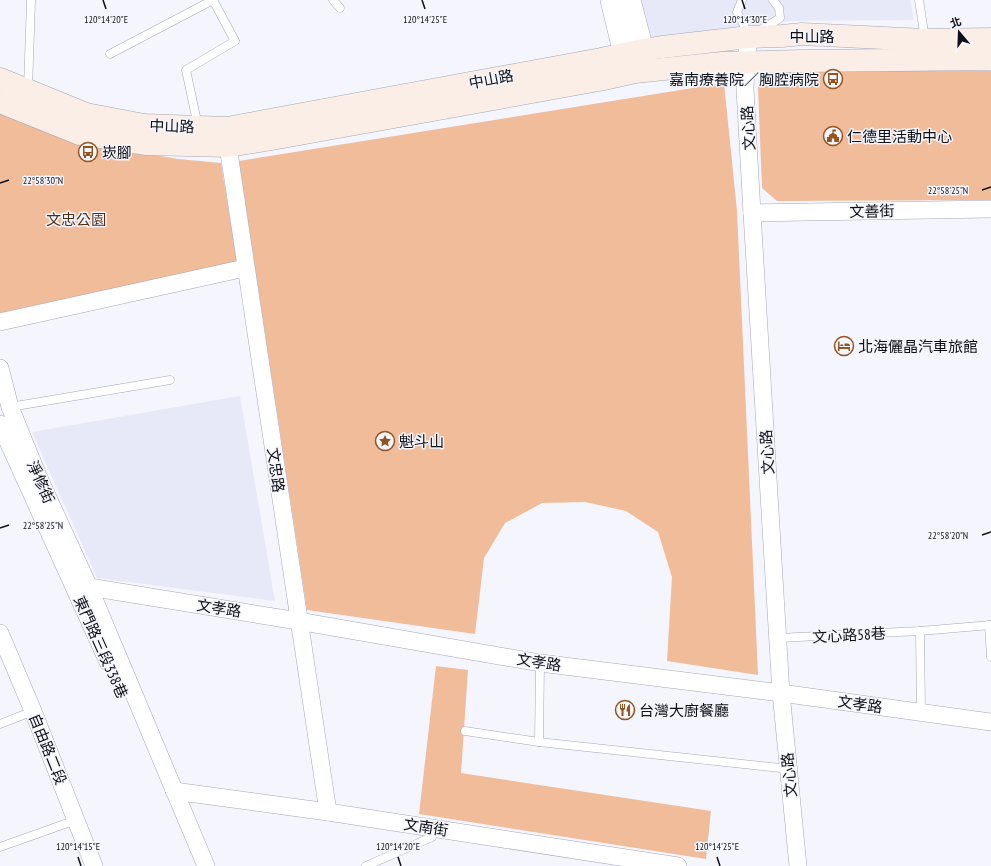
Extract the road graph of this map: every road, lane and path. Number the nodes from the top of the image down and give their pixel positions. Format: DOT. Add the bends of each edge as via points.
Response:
graph roads {
  1 [pos="30,0"];
  2 [pos="213,0"];
  3 [pos="333,0"];
  4 [pos="612,0"];
  5 [pos="630,0"];
  6 [pos="742,0"];
  7 [pos="773,0"];
  8 [pos="919,0"];
  9 [pos="340,8"];
  10 [pos="750,37"];
  11 [pos="991,39"];
  12 [pos="925,40"];
  13 [pos="110,54"];
  14 [pos="634,58"];
  15 [pos="991,59"];
  16 [pos="746,62"];
  17 [pos="0,79"];
  18 [pos="19,101"];
  19 [pos="198,127"];
  20 [pos="228,137"];
  21 [pos="991,208"];
  22 [pos="752,213"];
  23 [pos="246,268"];
  24 [pos="0,322"];
  25 [pos="0,368"];
  26 [pos="170,380"];
  27 [pos="10,407"];
  28 [pos="0,424"];
  29 [pos="89,587"];
  30 [pos="298,621"];
  31 [pos="990,625"];
  32 [pos="920,631"];
  33 [pos="0,633"];
  34 [pos="778,638"];
  35 [pos="991,657"];
  36 [pos="540,663"];
  37 [pos="781,693"];
  38 [pos="33,711"];
  39 [pos="921,712"];
  40 [pos="991,722"];
  41 [pos="0,724"];
  42 [pos="465,731"];
  43 [pos="538,742"];
  44 [pos="789,768"];
  45 [pos="174,791"];
  46 [pos="328,812"];
  47 [pos="76,820"];
  48 [pos="432,837"];
  49 [pos="0,846"];
  50 [pos="94,866"];
  51 [pos="206,866"];
  52 [pos="366,866"];
  53 [pos="678,866"];
  54 [pos="798,866"];
  1 -- 18 [label="lane"];
  2 -- 13 [label="lane"];
  2 -- 19 [label="lane" via="235,40 186,70"];
  3 -- 9 [label="lane"];
  4 -- 14 [label="street"];
  5 -- 14 [label="street"];
  6 -- 10 [label="lane" via="737,12"];
  7 -- 10 [label="lane" via="779,8 780,18"];
  8 -- 12 [label="lane"];
  10 -- 12 [label="main road, 中山路" via="802,34"];
  10 -- 14 [label="main road, 中山路"];
  10 -- 16 [label="street, 文心路"];
  11 -- 12 [label="main road, 中山路"];
  14 -- 16 [label="main road, 中山路"];
  14 -- 20 [label="main road, 中山路" via="604,79 272,139"];
  15 -- 16 [label="main road, 中山路"];
  16 -- 22 [label="street, 文心路" via="745,89"];
  17 -- 18 [label="main road, 中山路"];
  18 -- 19 [label="main road, 中山路" via="144,125"];
  18 -- 20 [label="main road, 中山路" via="80,134 145,144"];
  19 -- 20 [label="main road, 中山路"];
  20 -- 23 [label="street, 文忠路"];
  21 -- 22 [label="street, 文善街"];
  22 -- 34 [label="street, 文心路"];
  23 -- 24 [label="street"];
  23 -- 30 [label="street, 文忠路"];
  25 -- 27 [label="street, 淨修街"];
  26 -- 27 [label="lane"];
  27 -- 29 [label="street, 淨修街" via="38,476"];
  28 -- 45 [label="street, 東門路三段338巷" via="161,780"];
  29 -- 30 [label="street, 文孝路" via="248,616"];
  29 -- 45 [label="street, 淨修街"];
  30 -- 36 [label="street, 文孝路"];
  30 -- 46 [label="street, 文忠路"];
  31 -- 32 [label="lane, 文心路58巷"];
  31 -- 35 [label="lane, 文心路58巷"];
  32 -- 34 [label="lane, 文心路58巷"];
  32 -- 39 [label="lane"];
  33 -- 38 [label="street, 自由路二段"];
  34 -- 37 [label="street, 文心路"];
  36 -- 37 [label="street, 文孝路"];
  36 -- 43 [label="lane"];
  37 -- 39 [label="street, 文孝路" via="839,706"];
  37 -- 44 [label="street, 文心路"];
  38 -- 41 [label="lane"];
  38 -- 47 [label="street, 自由路二段"];
  39 -- 40 [label="street, 文孝路"];
  42 -- 43 [label="lane"];
  43 -- 44 [label="lane"];
  44 -- 54 [label="street, 文心路" via="798,828"];
  45 -- 46 [label="street, 文南街"];
  45 -- 51 [label="street, 東門路三段338巷"];
  46 -- 53 [label="street, 文南街"];
  47 -- 49 [label="lane"];
  47 -- 50 [label="street, 自由路二段"];
  48 -- 52 [label="lane"];
}
